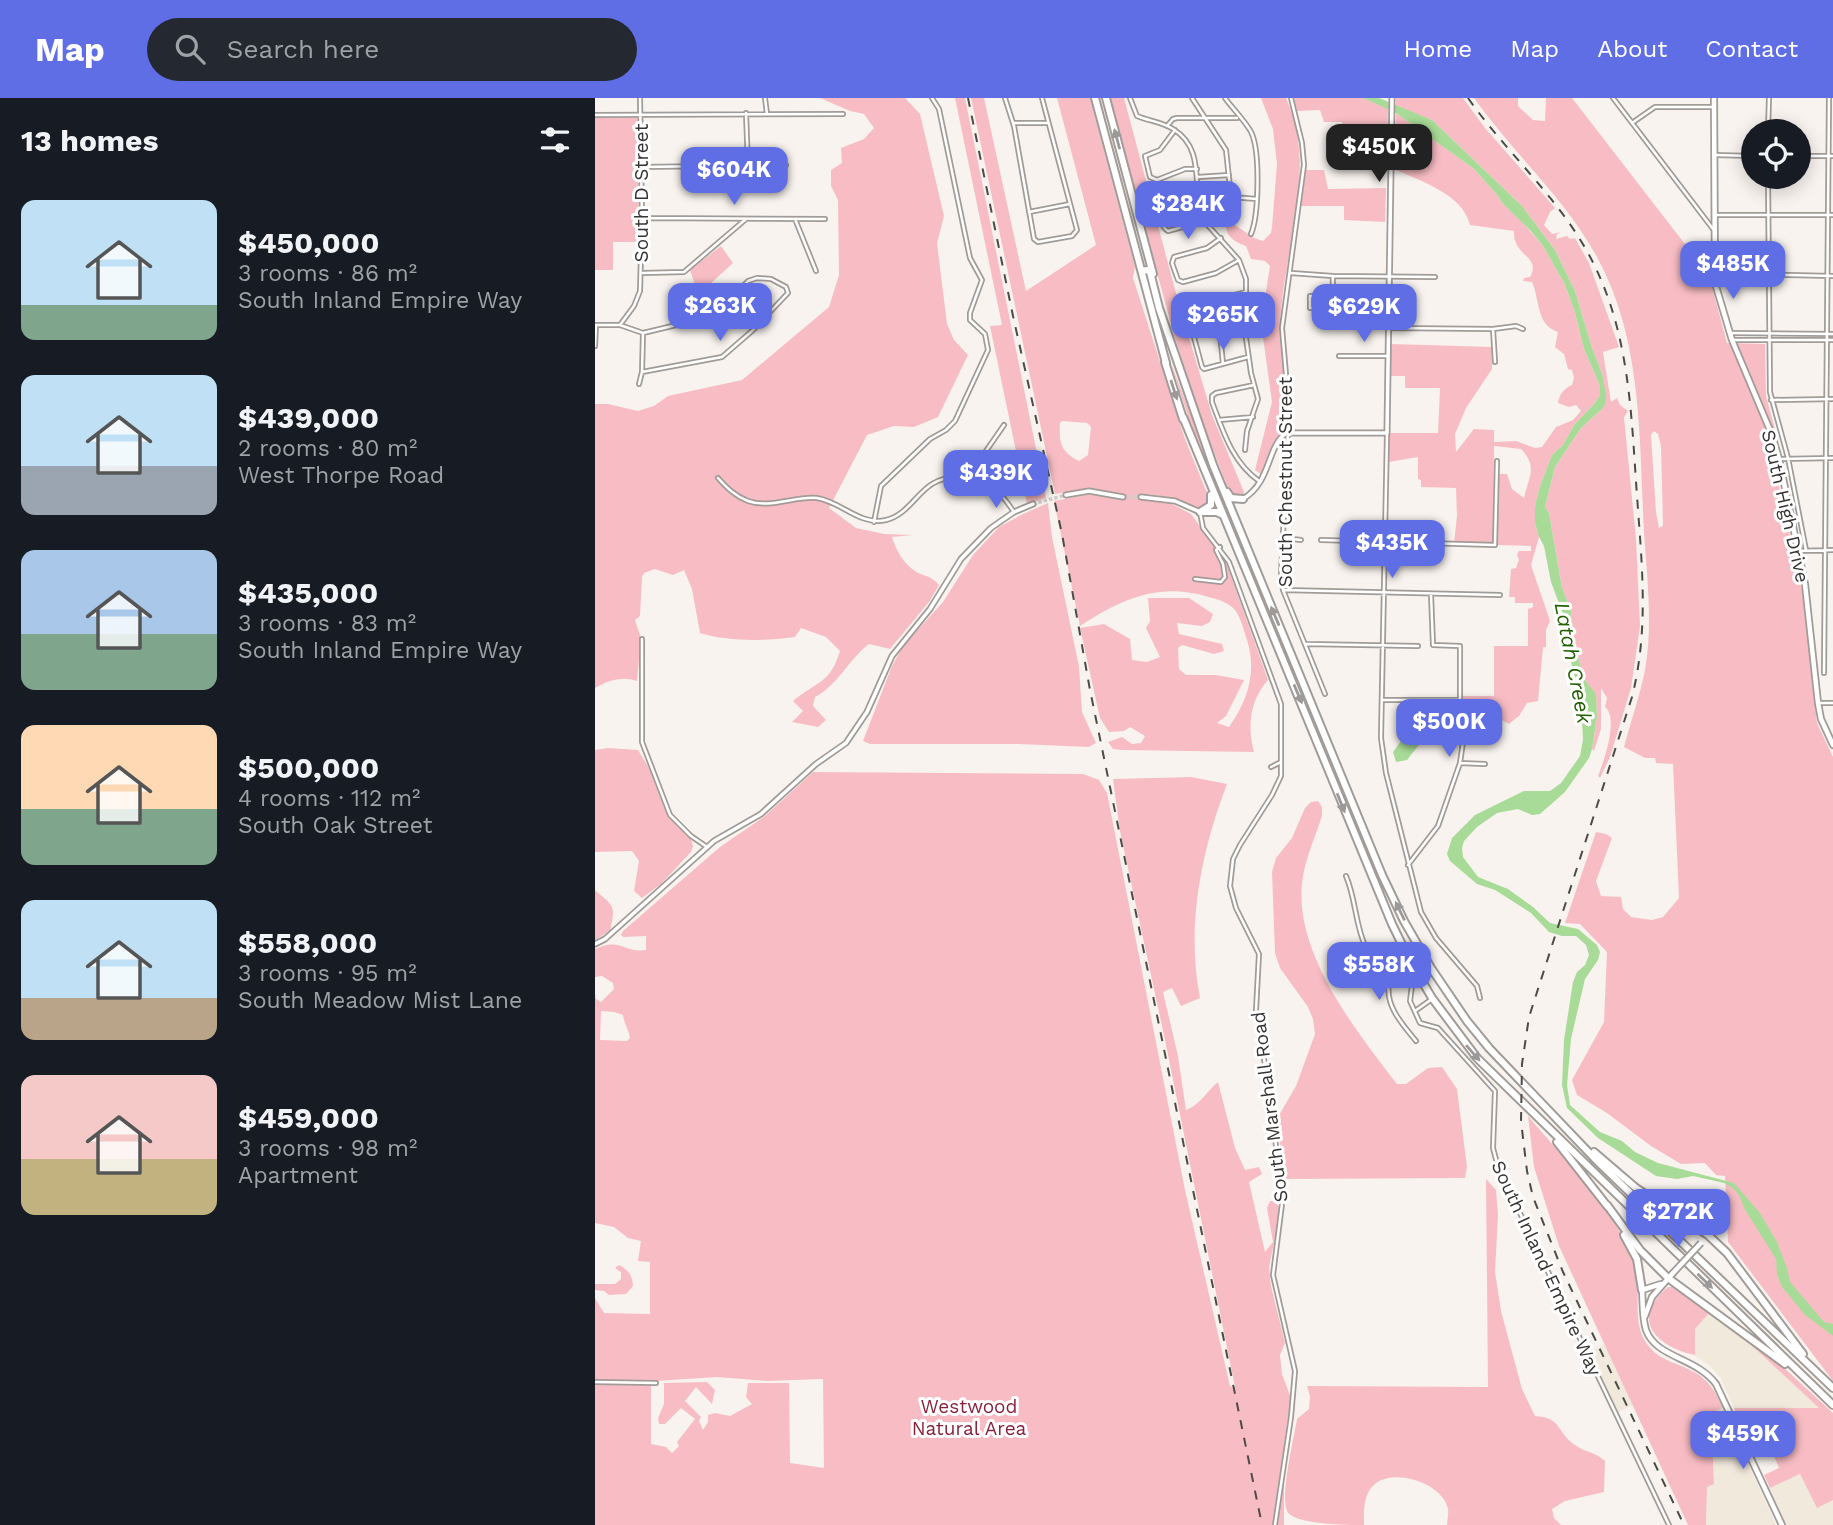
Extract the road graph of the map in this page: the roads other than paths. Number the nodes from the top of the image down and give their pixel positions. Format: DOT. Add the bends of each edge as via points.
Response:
graph roads {
  1 [pos="640,98"];
  2 [pos="765,98"];
  3 [pos="932,98"];
  4 [pos="1005,98"];
  5 [pos="1042,98"];
  6 [pos="1095,98"];
  7 [pos="1105,98"];
  8 [pos="1130,98"];
  9 [pos="1192,98"];
  10 [pos="1225,98"];
  11 [pos="1291,98"];
  12 [pos="1392,98"];
  13 [pos="1613,98"];
  14 [pos="1655,98"];
  15 [pos="1714,98"];
  16 [pos="1769,98"];
  17 [pos="1829,98"];
  18 [pos="1655,107"];
  19 [pos="1714,107"];
  20 [pos="746,113"];
  21 [pos="767,114"];
  22 [pos="843,114"];
  23 [pos="595,115"];
  24 [pos="641,115"];
  25 [pos="1238,117"];
  26 [pos="1206,118"];
  27 [pos="1768,119"];
  28 [pos="1013,123"];
  29 [pos="1049,123"];
  30 [pos="1632,123"];
  31 [pos="1167,126"];
  32 [pos="1175,130"];
  33 [pos="1714,155"];
  34 [pos="1741,156"];
  35 [pos="1811,156"];
  36 [pos="1831,156"];
  37 [pos="786,165"];
  38 [pos="748,166"];
  39 [pos="642,167"];
  40 [pos="1197,169"];
  41 [pos="1229,175"];
  42 [pos="1198,177"];
  43 [pos="1768,189"];
  44 [pos="1197,197"];
  45 [pos="1257,199"];
  46 [pos="1070,204"];
  47 [pos="1029,212"];
  48 [pos="1714,215"];
  49 [pos="1769,215"];
  50 [pos="1831,215"];
  51 [pos="642,218"];
  52 [pos="746,219"];
  53 [pos="795,219"];
  54 [pos="825,219"];
  55 [pos="1204,221"];
  56 [pos="1714,229"];
  57 [pos="1251,234"];
  58 [pos="1221,238"];
  59 [pos="1239,260"];
  60 [pos="816,271"];
  61 [pos="1142,271"];
  62 [pos="1290,272"];
  63 [pos="641,273"];
  64 [pos="1748,274"];
  65 [pos="1768,275"];
  66 [pos="1333,276"];
  67 [pos="1389,276"];
  68 [pos="1831,276"];
  69 [pos="1435,277"];
  70 [pos="1247,292"];
  71 [pos="1334,296"];
  72 [pos="1220,299"];
  73 [pos="1389,317"];
  74 [pos="1165,324"];
  75 [pos="596,325"];
  76 [pos="620,325"];
  77 [pos="1389,328"];
  78 [pos="1493,329"];
  79 [pos="1523,329"];
  80 [pos="643,333"];
  81 [pos="1730,333"];
  82 [pos="1768,333"];
  83 [pos="1828,334"];
  84 [pos="1833,334"];
  85 [pos="1732,340"];
  86 [pos="1768,340"];
  87 [pos="1828,341"];
  88 [pos="1833,341"];
  89 [pos="595,346"];
  90 [pos="1339,356"];
  91 [pos="1388,356"];
  92 [pos="1248,357"];
  93 [pos="1495,362"];
  94 [pos="1223,364"];
  95 [pos="642,372"];
  96 [pos="639,384"];
  97 [pos="1254,386"];
  98 [pos="1828,399"];
  99 [pos="1833,399"];
  100 [pos="1771,400"];
  101 [pos="1253,416"];
  102 [pos="1183,417"];
  103 [pos="1219,420"];
  104 [pos="1198,424"];
  105 [pos="1004,425"];
  106 [pos="1287,432"];
  107 [pos="1387,433"];
  108 [pos="1245,450"];
  109 [pos="1788,458"];
  110 [pos="1827,458"];
  111 [pos="1833,458"];
  112 [pos="1779,459"];
  113 [pos="1497,461"];
  114 [pos="968,477"];
  115 [pos="718,478"];
  116 [pos="1261,483"];
  117 [pos="1066,495"];
  118 [pos="1141,496"];
  119 [pos="1123,497"];
  120 [pos="1243,499"];
  121 [pos="1033,504"];
  122 [pos="1014,512"];
  123 [pos="1200,512"];
  124 [pos="1223,515"];
  125 [pos="874,522"];
  126 [pos="1240,531"];
  127 [pos="1284,538"];
  128 [pos="1301,540"];
  129 [pos="1321,540"];
  130 [pos="1385,543"];
  131 [pos="1220,547"];
  132 [pos="1805,550"];
  133 [pos="1825,550"];
  134 [pos="1833,550"];
  135 [pos="1797,551"];
  136 [pos="1195,579"];
  137 [pos="1283,590"];
  138 [pos="1384,591"];
  139 [pos="1431,594"];
  140 [pos="1500,595"];
  141 [pos="642,639"];
  142 [pos="1304,643"];
  143 [pos="1383,645"];
  144 [pos="1418,646"];
  145 [pos="1824,652"];
  146 [pos="1833,652"];
  147 [pos="1824,673"];
  148 [pos="1325,694"];
  149 [pos="1382,700"];
  150 [pos="1460,700"];
  151 [pos="1818,703"];
  152 [pos="1833,703"];
  153 [pos="1307,716"];
  154 [pos="1833,745"];
  155 [pos="1281,762"];
  156 [pos="1460,763"];
  157 [pos="1485,764"];
  158 [pos="1337,765"];
  159 [pos="1272,767"];
  160 [pos="707,847"];
  161 [pos="1408,865"];
  162 [pos="1346,876"];
  163 [pos="595,944"];
  164 [pos="1407,977"];
  165 [pos="1432,998"];
  166 [pos="1480,998"];
  167 [pos="1415,1012"];
  168 [pos="1416,1041"];
  169 [pos="1548,1111"];
  170 [pos="1538,1119"];
  171 [pos="1607,1205"];
  172 [pos="1708,1235"];
  173 [pos="1670,1275"];
  174 [pos="1661,1284"];
  175 [pos="1642,1290"];
  176 [pos="1644,1320"];
  177 [pos="1819,1374"];
  178 [pos="595,1382"];
  179 [pos="1809,1382"];
  180 [pos="656,1383"];
  181 [pos="1833,1388"];
  182 [pos="1833,1405"];
  183 [pos="1275,1525"];
  184 [pos="1669,1525"];
  185 [pos="1782,1525"];
  1 -- 24 [label="street, South D Street"];
  2 -- 21 [label="street"];
  3 -- 125 [label="street" via="939,109 970,258 982,280 969,317 985,334 988,350 955,421 881,486"];
  4 -- 28 [label="street"];
  5 -- 29 [label="street"];
  6 -- 61 [label="highway"];
  74 -- 7 [label="highway, one-way"];
  8 -- 31 [label="street" via="1136,116"];
  9 -- 26 [label="street"];
  10 -- 25 [label="street"];
  11 -- 62 [label="street, South Chestnut Street" via="1304,165"];
  12 -- 67 [label="street"];
  13 -- 30 [label="street"];
  14 -- 18 [label="street"];
  15 -- 19 [label="main road, South High Drive"];
  16 -- 27 [label="street"];
  17 -- 36 [label="street"];
  18 -- 19 [label="street"];
  18 -- 30 [label="street"];
  19 -- 33 [label="main road, South High Drive"];
  20 -- 21 [label="street"];
  20 -- 24 [label="street"];
  20 -- 38 [label="street"];
  21 -- 22 [label="street"];
  23 -- 24 [label="street"];
  24 -- 39 [label="street, South D Street"];
  25 -- 26 [label="street"];
  25 -- 45 [label="street" via="1253,137"];
  26 -- 31 [label="street" via="1174,118"];
  26 -- 41 [label="street" via="1226,150"];
  28 -- 29 [label="street"];
  28 -- 47 [label="street"];
  29 -- 46 [label="street"];
  30 -- 56 [label="street"];
  31 -- 32 [label="street"];
  32 -- 40 [label="street" via="1189,145"];
  32 -- 40 [label="street" via="1160,150 1145,156 1150,177 1154,180"];
  33 -- 34 [label="street"];
  33 -- 48 [label="main road, South High Drive"];
  35 -- 36 [label="street"];
  36 -- 50 [label="street"];
  37 -- 38 [label="street"];
  38 -- 39 [label="street"];
  39 -- 51 [label="street, South D Street"];
  40 -- 42 [label="street"];
  41 -- 42 [label="street"];
  41 -- 45 [label="street" via="1230,195"];
  42 -- 44 [label="street"];
  43 -- 49 [label="street"];
  44 -- 55 [label="street"];
  44 -- 55 [label="street" via="1159,210 1166,230"];
  45 -- 57 [label="street"];
  46 -- 47 [label="street"];
  46 -- 47 [label="street" via="1077,232 1061,238 1036,241"];
  48 -- 49 [label="street"];
  48 -- 56 [label="main road, South High Drive"];
  49 -- 50 [label="street"];
  49 -- 65 [label="street"];
  50 -- 68 [label="street"];
  51 -- 52 [label="street"];
  51 -- 63 [label="street, South D Street"];
  52 -- 53 [label="street"];
  52 -- 63 [label="street" via="684,272"];
  53 -- 54 [label="street"];
  53 -- 60 [label="street"];
  55 -- 58 [label="street"];
  56 -- 81 [label="main road, South High Drive" via="1714,273"];
  58 -- 59 [label="street"];
  58 -- 59 [label="street" via="1207,248 1173,258 1177,278 1216,273"];
  59 -- 70 [label="street"];
  61 -- 74 [label="highway" via="1150,272"];
  61 -- 102 [label="highway, one-way"];
  62 -- 66 [label="street"];
  62 -- 106 [label="street, South Chestnut Street" via="1282,328 1289,400"];
  63 -- 76 [label="street, South D Street" via="638,298"];
  64 -- 65 [label="street"];
  65 -- 68 [label="street"];
  65 -- 82 [label="street"];
  66 -- 67 [label="street"];
  66 -- 71 [label="street"];
  67 -- 69 [label="street"];
  67 -- 73 [label="street"];
  68 -- 83 [label="street"];
  70 -- 72 [label="street"];
  70 -- 92 [label="street"];
  71 -- 71 [label="street" via="1310,296 1310,308 1335,308"];
  71 -- 73 [label="street" via="1364,295 1370,299 1373,316"];
  72 -- 94 [label="street"];
  72 -- 94 [label="street" via="1196,305 1188,319 1202,367"];
  73 -- 77 [label="street"];
  74 -- 104 [label="highway"];
  75 -- 76 [label="street"];
  75 -- 89 [label="street"];
  76 -- 80 [label="street"];
  77 -- 78 [label="street"];
  77 -- 91 [label="street"];
  78 -- 79 [label="street"];
  78 -- 93 [label="street"];
  80 -- 95 [label="street"];
  80 -- 95 [label="street" via="714,316 748,281 757,278 771,279 788,293 722,357"];
  81 -- 82 [label="street"];
  81 -- 85 [label="main road, South High Drive"];
  82 -- 83 [label="street"];
  82 -- 86 [label="street"];
  83 -- 84 [label="street"];
  83 -- 87 [label="street"];
  85 -- 86 [label="street"];
  85 -- 112 [label="main road, South High Drive"];
  86 -- 87 [label="street"];
  86 -- 100 [label="street"];
  87 -- 88 [label="street"];
  87 -- 98 [label="street"];
  90 -- 91 [label="street"];
  91 -- 107 [label="street"];
  92 -- 94 [label="street"];
  92 -- 97 [label="street"];
  95 -- 96 [label="street"];
  97 -- 101 [label="street" via="1258,402"];
  97 -- 103 [label="street" via="1212,396"];
  98 -- 99 [label="street"];
  98 -- 100 [label="street"];
  98 -- 110 [label="street"];
  100 -- 109 [label="street"];
  101 -- 103 [label="street"];
  101 -- 108 [label="street"];
  102 -- 123 [label="highway" via="1212,498 1209,508"];
  102 -- 124 [label="highway"];
  103 -- 116 [label="street" via="1235,457"];
  104 -- 120 [label="highway" via="1228,495"];
  104 -- 126 [label="highway"];
  105 -- 114 [label="street"];
  106 -- 107 [label="street"];
  106 -- 116 [label="street" via="1279,439"];
  106 -- 127 [label="street, South Chestnut Street"];
  107 -- 130 [label="street"];
  109 -- 110 [label="street"];
  109 -- 112 [label="street"];
  109 -- 132 [label="street"];
  110 -- 111 [label="street"];
  110 -- 133 [label="street"];
  112 -- 135 [label="main road, South High Drive"];
  113 -- 130 [label="street" via="1495,545"];
  114 -- 122 [label="street" via="998,491"];
  114 -- 125 [label="street" via="932,484 902,512"];
  115 -- 125 [label="street" via="748,501 816,498"];
  116 -- 120 [label="street"];
  117 -- 119 [label="street" via="1089,491"];
  118 -- 123 [label="street" via="1175,501"];
  120 -- 126 [label="highway" via="1237,509"];
  121 -- 122 [label="street"];
  122 -- 160 [label="street" via="961,559 892,656 867,712 846,743 815,764 761,814"];
  123 -- 124 [label="highway"];
  123 -- 131 [label="street, South Marshall Road" via="1203,528"];
  124 -- 153 [label="highway, one-way"];
  158 -- 126 [label="highway, one-way" via="1340,760"];
  127 -- 128 [label="street"];
  127 -- 137 [label="street, South Chestnut Street"];
  129 -- 130 [label="street"];
  130 -- 138 [label="street"];
  131 -- 136 [label="street" via="1216,550 1225,576 1221,582"];
  131 -- 155 [label="street, South Marshall Road" via="1278,691"];
  132 -- 133 [label="street"];
  132 -- 135 [label="street"];
  133 -- 134 [label="street"];
  133 -- 145 [label="street"];
  135 -- 151 [label="main road, South High Drive"];
  137 -- 138 [label="street"];
  137 -- 142 [label="street, South Chestnut Street"];
  138 -- 139 [label="street"];
  138 -- 143 [label="street"];
  139 -- 140 [label="street"];
  139 -- 150 [label="street" via="1433,645 1460,646"];
  141 -- 160 [label="street" via="642,742 670,815"];
  142 -- 143 [label="street"];
  142 -- 148 [label="street, South Chestnut Street"];
  143 -- 144 [label="street"];
  143 -- 149 [label="street"];
  145 -- 146 [label="street"];
  145 -- 147 [label="street"];
  149 -- 150 [label="street"];
  149 -- 161 [label="street" via="1386,773"];
  150 -- 156 [label="street"];
  151 -- 152 [label="street"];
  151 -- 154 [label="main road, South High Drive"];
  153 -- 158 [label="highway" via="1329,764"];
  153 -- 165 [label="highway, one-way" via="1392,924"];
  155 -- 159 [label="street"];
  155 -- 183 [label="street, South Marshall Road" via="1272,795 1233,859 1230,886 1259,954 1256,1010 1282,1204 1273,1275 1296,1381"];
  156 -- 157 [label="street"];
  156 -- 161 [label="street" via="1438,826"];
  169 -- 158 [label="highway, one-way" via="1467,1021 1431,968 1382,875"];
  160 -- 163 [label="street"];
  161 -- 166 [label="street" via="1426,923 1477,986"];
  162 -- 164 [label="street" via="1366,948 1390,949"];
  164 -- 167 [label="street"];
  164 -- 168 [label="street" via="1396,979 1388,990 1395,1014"];
  165 -- 167 [label="street"];
  165 -- 170 [label="highway, one-way" via="1477,1058"];
  167 -- 184 [label="street, South Inland Empire Way" via="1420,1023 1438,1028 1495,1091 1493,1149 1498,1167"];
  169 -- 172 [label="highway" via="1625,1180"];
  169 -- 177 [label="highway"];
  170 -- 171 [label="highway"];
  170 -- 179 [label="highway, one-way"];
  171 -- 173 [label="highway" via="1640,1250"];
  171 -- 175 [label="highway" via="1636,1256"];
  172 -- 173 [label="main road, bridge"];
  172 -- 177 [label="highway" via="1744,1272 1763,1304"];
  173 -- 174 [label="main road"];
  173 -- 179 [label="highway"];
  174 -- 175 [label="main road"];
  174 -- 176 [label="main road"];
  175 -- 176 [label="main road"];
  176 -- 185 [label="main road" via="1656,1346 1698,1366 1716,1384"];
  177 -- 181 [label="highway"];
  178 -- 180 [label="street"];
  179 -- 182 [label="highway"];
}
